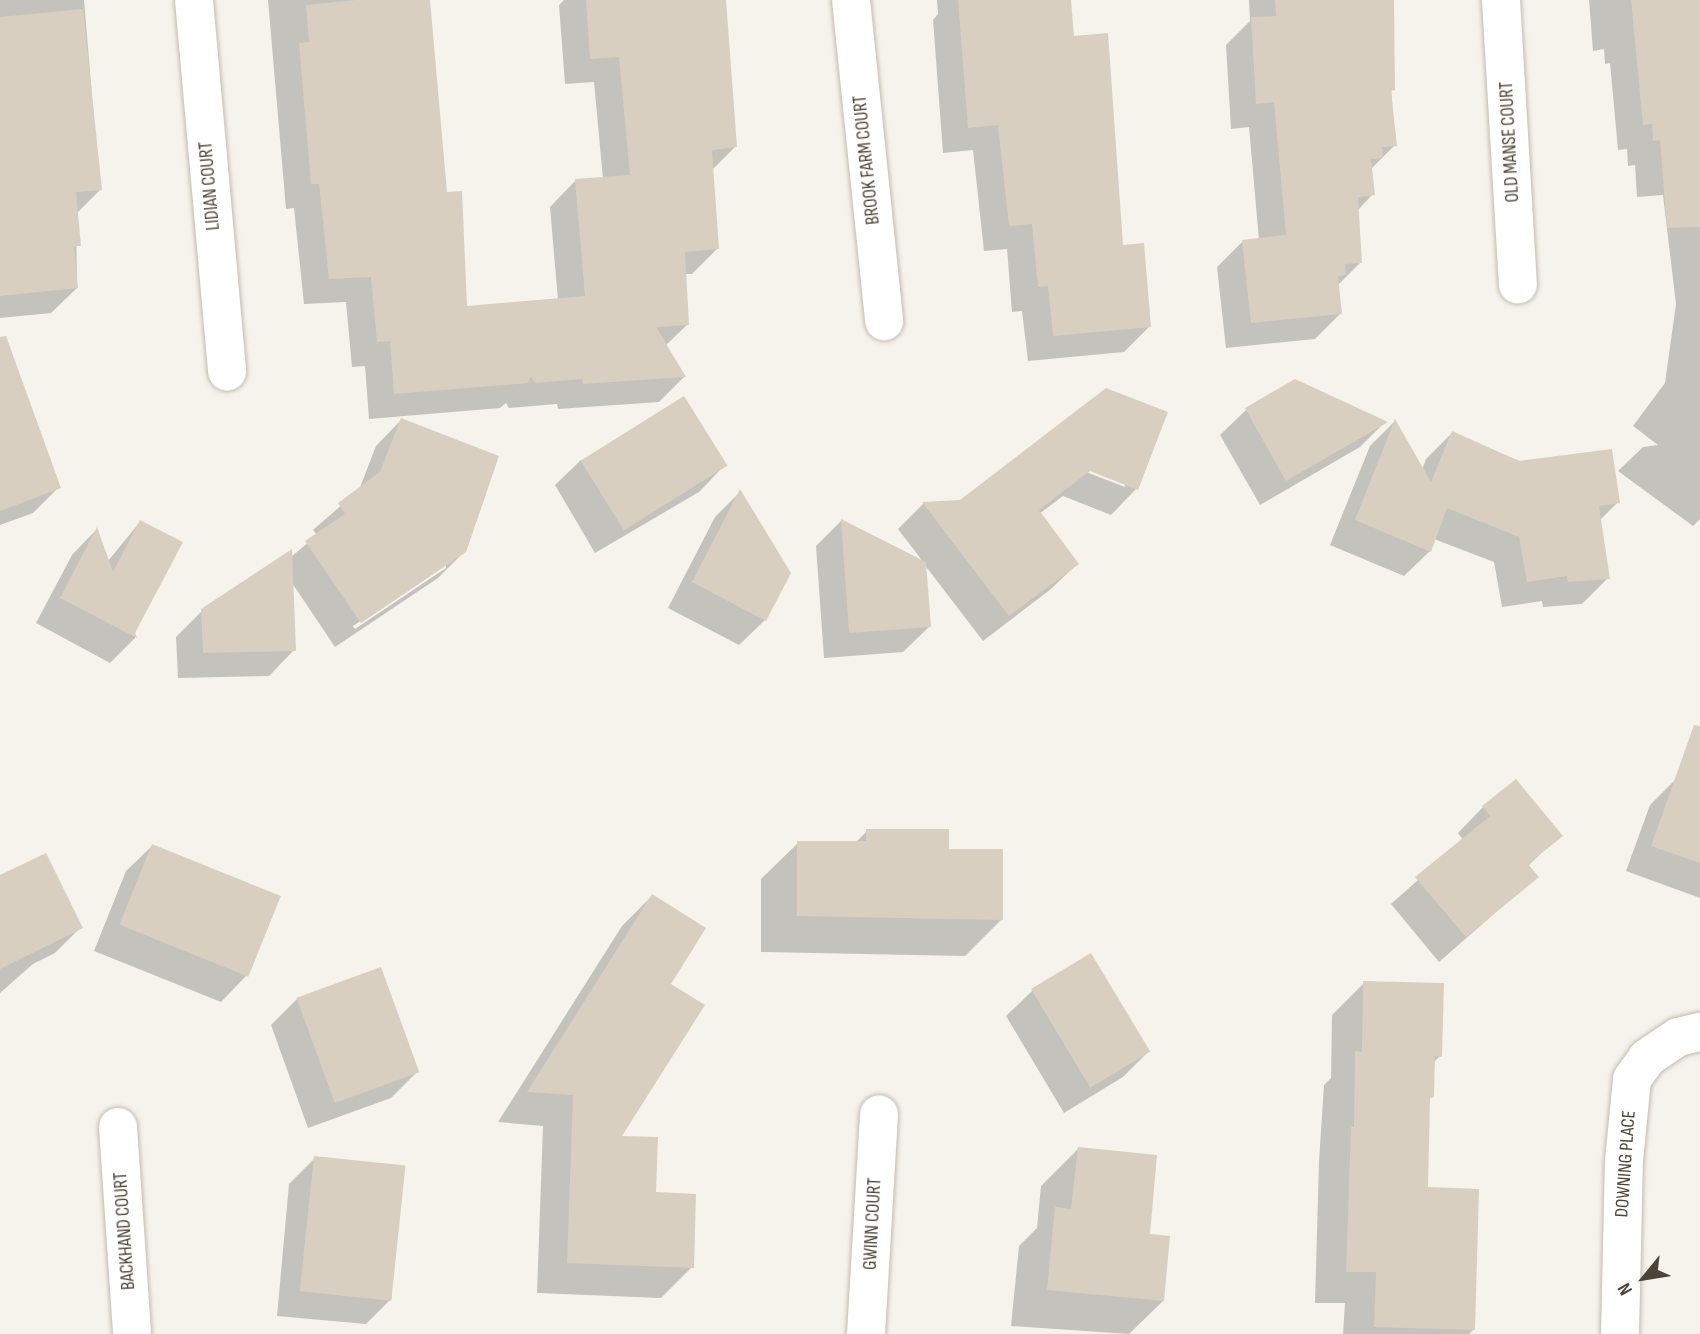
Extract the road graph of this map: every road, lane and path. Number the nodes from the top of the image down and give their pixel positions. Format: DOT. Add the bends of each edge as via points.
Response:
graph roads {
  1 [pos="194,0"];
  2 [pos="851,0"];
  3 [pos="1501,0"];
  4 [pos="1518,284"];
  5 [pos="884,321"];
  6 [pos="227,372"];
  7 [pos="1700,1032"];
  8 [pos="879,1114"];
  9 [pos="118,1128"];
  10 [pos="132,1334"];
  11 [pos="866,1334"];
  12 [pos="1619,1334"];
  1 -- 6 [label="street, LIDIAN COURT"];
  2 -- 5 [label="street, BROOK FARM COURT"];
  3 -- 4 [label="street, OLD MANSE COURT"];
  7 -- 12 [label="street, DOWNING PLACE" via="1678,1037 1647,1058 1632,1079 1623,1161"];
  8 -- 11 [label="street, GWINN COURT"];
  9 -- 10 [label="street, BACKHAND COURT"];
}
